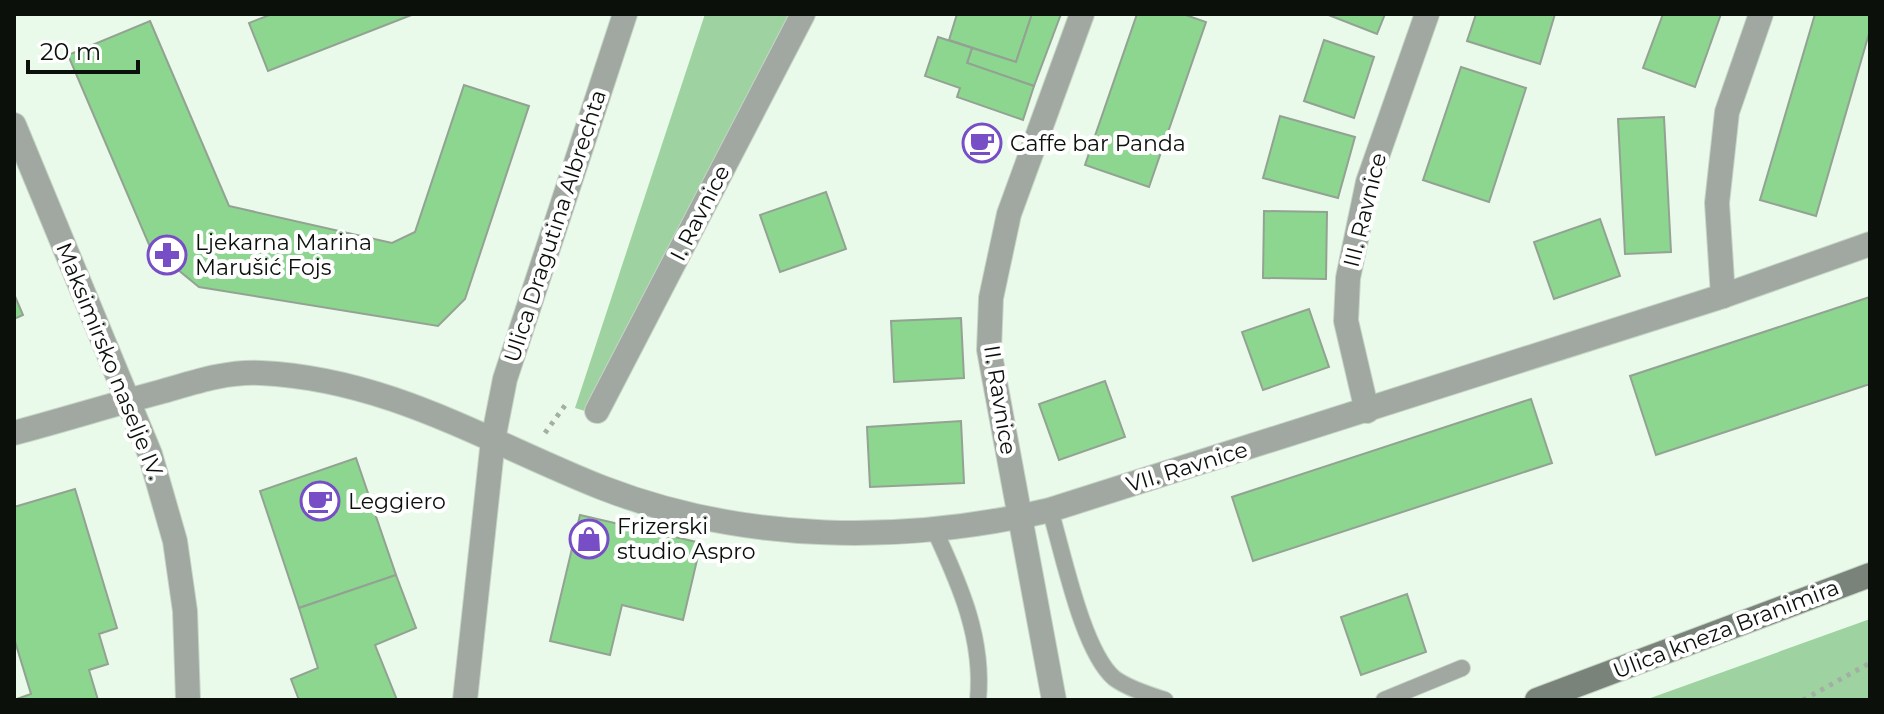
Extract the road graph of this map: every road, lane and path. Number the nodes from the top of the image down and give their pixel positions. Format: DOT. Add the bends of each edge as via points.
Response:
graph roads {
  1 [pos="625,14"];
  2 [pos="803,14"];
  3 [pos="1082,14"];
  4 [pos="1427,14"];
  5 [pos="1761,14"];
  6 [pos="14,125"];
  7 [pos="1870,244"];
  8 [pos="1723,296"];
  9 [pos="128,400"];
  10 [pos="597,411"];
  11 [pos="1367,411"];
  12 [pos="14,433"];
  13 [pos="493,440"];
  14 [pos="1050,510"];
  15 [pos="1020,517"];
  16 [pos="935,531"];
  17 [pos="1870,575"];
  18 [pos="1870,663"];
  19 [pos="1462,668"];
  20 [pos="188,700"];
  21 [pos="465,700"];
  22 [pos="978,700"];
  23 [pos="1054,700"];
  24 [pos="1165,700"];
  25 [pos="1384,700"];
  26 [pos="1537,700"];
  27 [pos="1803,700"];
  1 -- 13 [label="street, Ulica Dragutina Albrechta" via="505,379"];
  2 -- 10 [label="street, I. Ravnice"];
  3 -- 15 [label="street, II. Ravnice" via="1009,214 991,298 989,350"];
  4 -- 11 [label="street, III. Ravnice" via="1368,182 1348,278 1346,321"];
  5 -- 8 [label="street" via="1727,112 1717,203"];
  6 -- 9 [label="street, Maksimirsko naselje IV."];
  7 -- 8 [label="street, VII. Ravnice"];
  8 -- 11 [label="street, VII. Ravnice"];
  9 -- 12 [label="street, VII. Ravnice"];
  9 -- 13 [label="street, VII. Ravnice" via="232,374 320,379 390,396"];
  9 -- 20 [label="street, Maksimirsko naselje IV." via="175,541 185,611"];
  11 -- 14 [label="street, VII. Ravnice"];
  13 -- 16 [label="street, VII. Ravnice" via="605,488 698,516 764,529"];
  13 -- 21 [label="street"];
  14 -- 15 [label="street, VII. Ravnice"];
  14 -- 24 [label="lane" via="1090,643 1114,677"];
  15 -- 16 [label="street, VII. Ravnice"];
  15 -- 23 [label="street, II. Ravnice"];
  16 -- 22 [label="lane" via="963,593 974,634"];
  17 -- 26 [label="main road, Ulica kneza Branimira"];
  18 -- 27 [label="path"];
  19 -- 25 [label="lane"];
}
